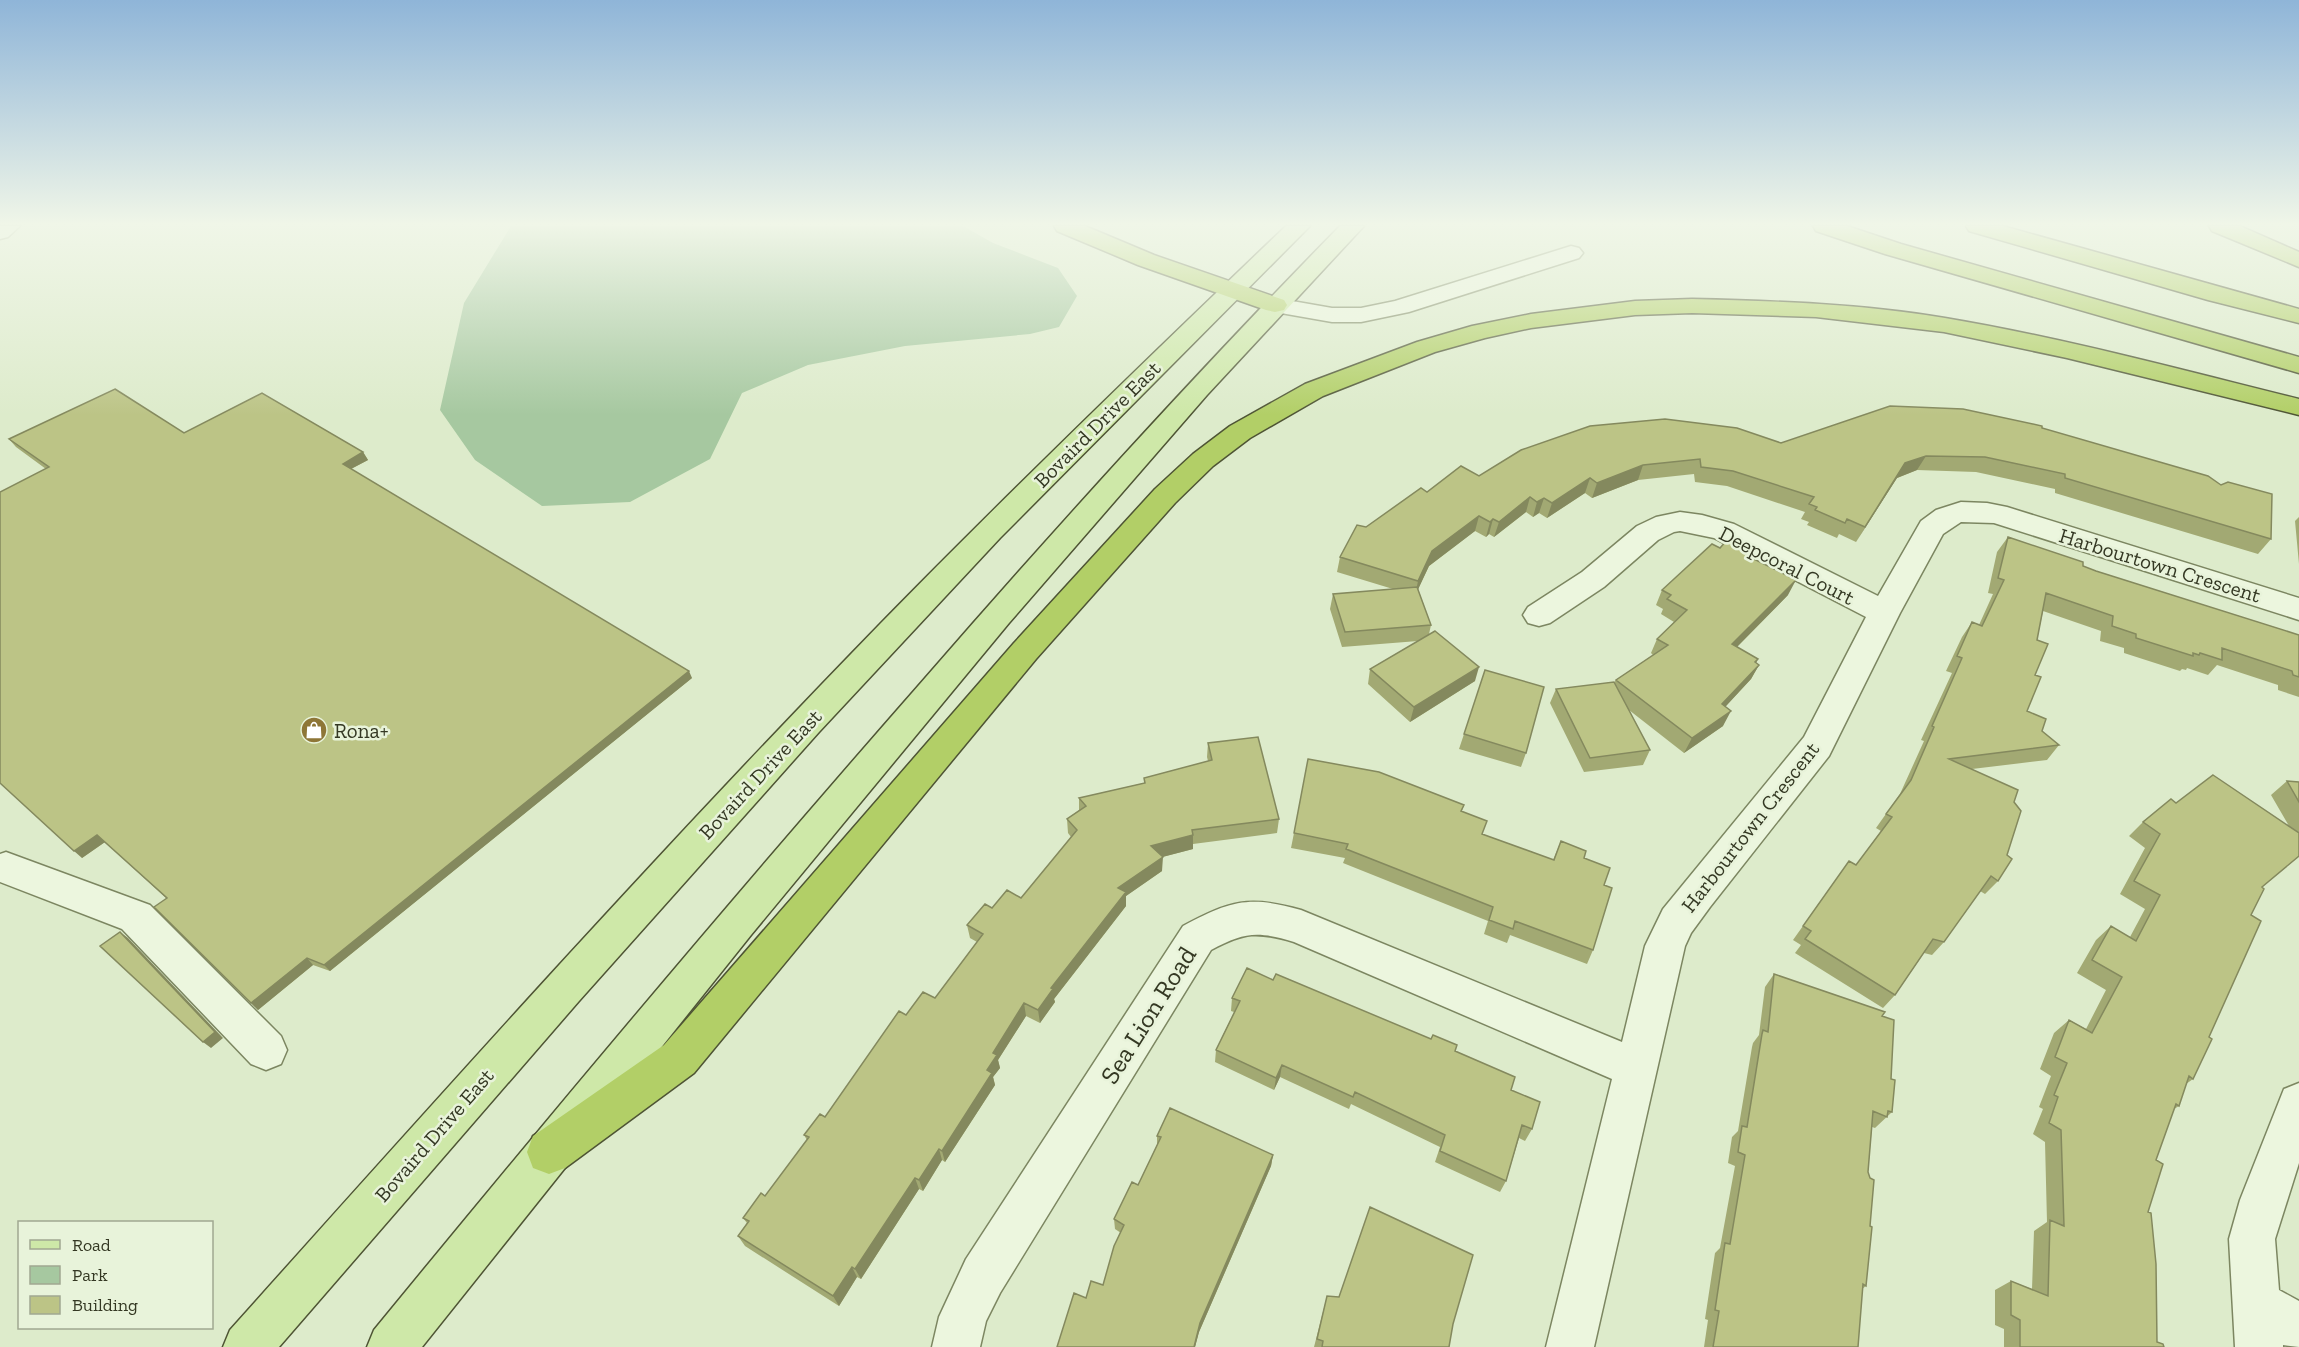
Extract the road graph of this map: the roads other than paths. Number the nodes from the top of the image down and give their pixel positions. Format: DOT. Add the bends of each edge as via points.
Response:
graph roads {
  1 [pos="1230,289"];
  2 [pos="1291,289"];
  3 [pos="1457,289"];
  4 [pos="2033,289"];
  5 [pos="2196,289"];
  6 [pos="1233,290"];
  7 [pos="1275,305"];
  8 [pos="2299,316"];
  9 [pos="2299,365"];
  10 [pos="2299,406"];
  11 [pos="2299,609"];
  12 [pos="1884,613"];
  13 [pos="1539,615"];
  14 [pos="6,868"];
  15 [pos="266,1050"];
  16 [pos="1636,1068"];
  17 [pos="2299,1104"];
  18 [pos="549,1152"];
  19 [pos="2257,1325"];
  20 [pos="2299,1327"];
  21 [pos="247,1347"];
  22 [pos="391,1347"];
  23 [pos="956,1347"];
  24 [pos="1570,1347"];
  1 -- 6 [label="highway"];
  2 -- 7 [label="main road"];
  3 -- 7 [label="street" via="1361,315 1332,315"];
  4 -- 9 [label="highway"];
  5 -- 8 [label="highway"];
  6 -- 7 [label="highway"];
  6 -- 21 [label="main road, Bovaird Drive East" via="1107,412 873,652 526,1031"];
  7 -- 18 [label="main road" via="1075,526 863,771"];
  10 -- 18 [label="highway" via="1944,325 1816,310 1692,306 1635,308 1481,331 1426,347 1314,390 1240,432 1165,496 1017,660 680,1059"];
  11 -- 12 [label="street, Harbourtown Crescent" via="1978,511 1942,517 1931,528"];
  12 -- 13 [label="street, Deepcoral Court" via="1724,531 1683,522 1666,524 1648,533 1598,576"];
  12 -- 16 [label="street, Harbourtown Crescent" via="1817,746 1677,921 1665,946"];
  14 -- 15 [label="street" via="136,917"];
  16 -- 23 [label="street, Sea Lion Road" via="1301,927 1265,916 1233,919 1197,938 983,1276 963,1317"];
  16 -- 24 [label="street, Harbourtown Crescent"];
  17 -- 19 [label="street" via="2252,1239"];
  18 -- 22 [label="main road"];
  19 -- 20 [label="street"];
}
